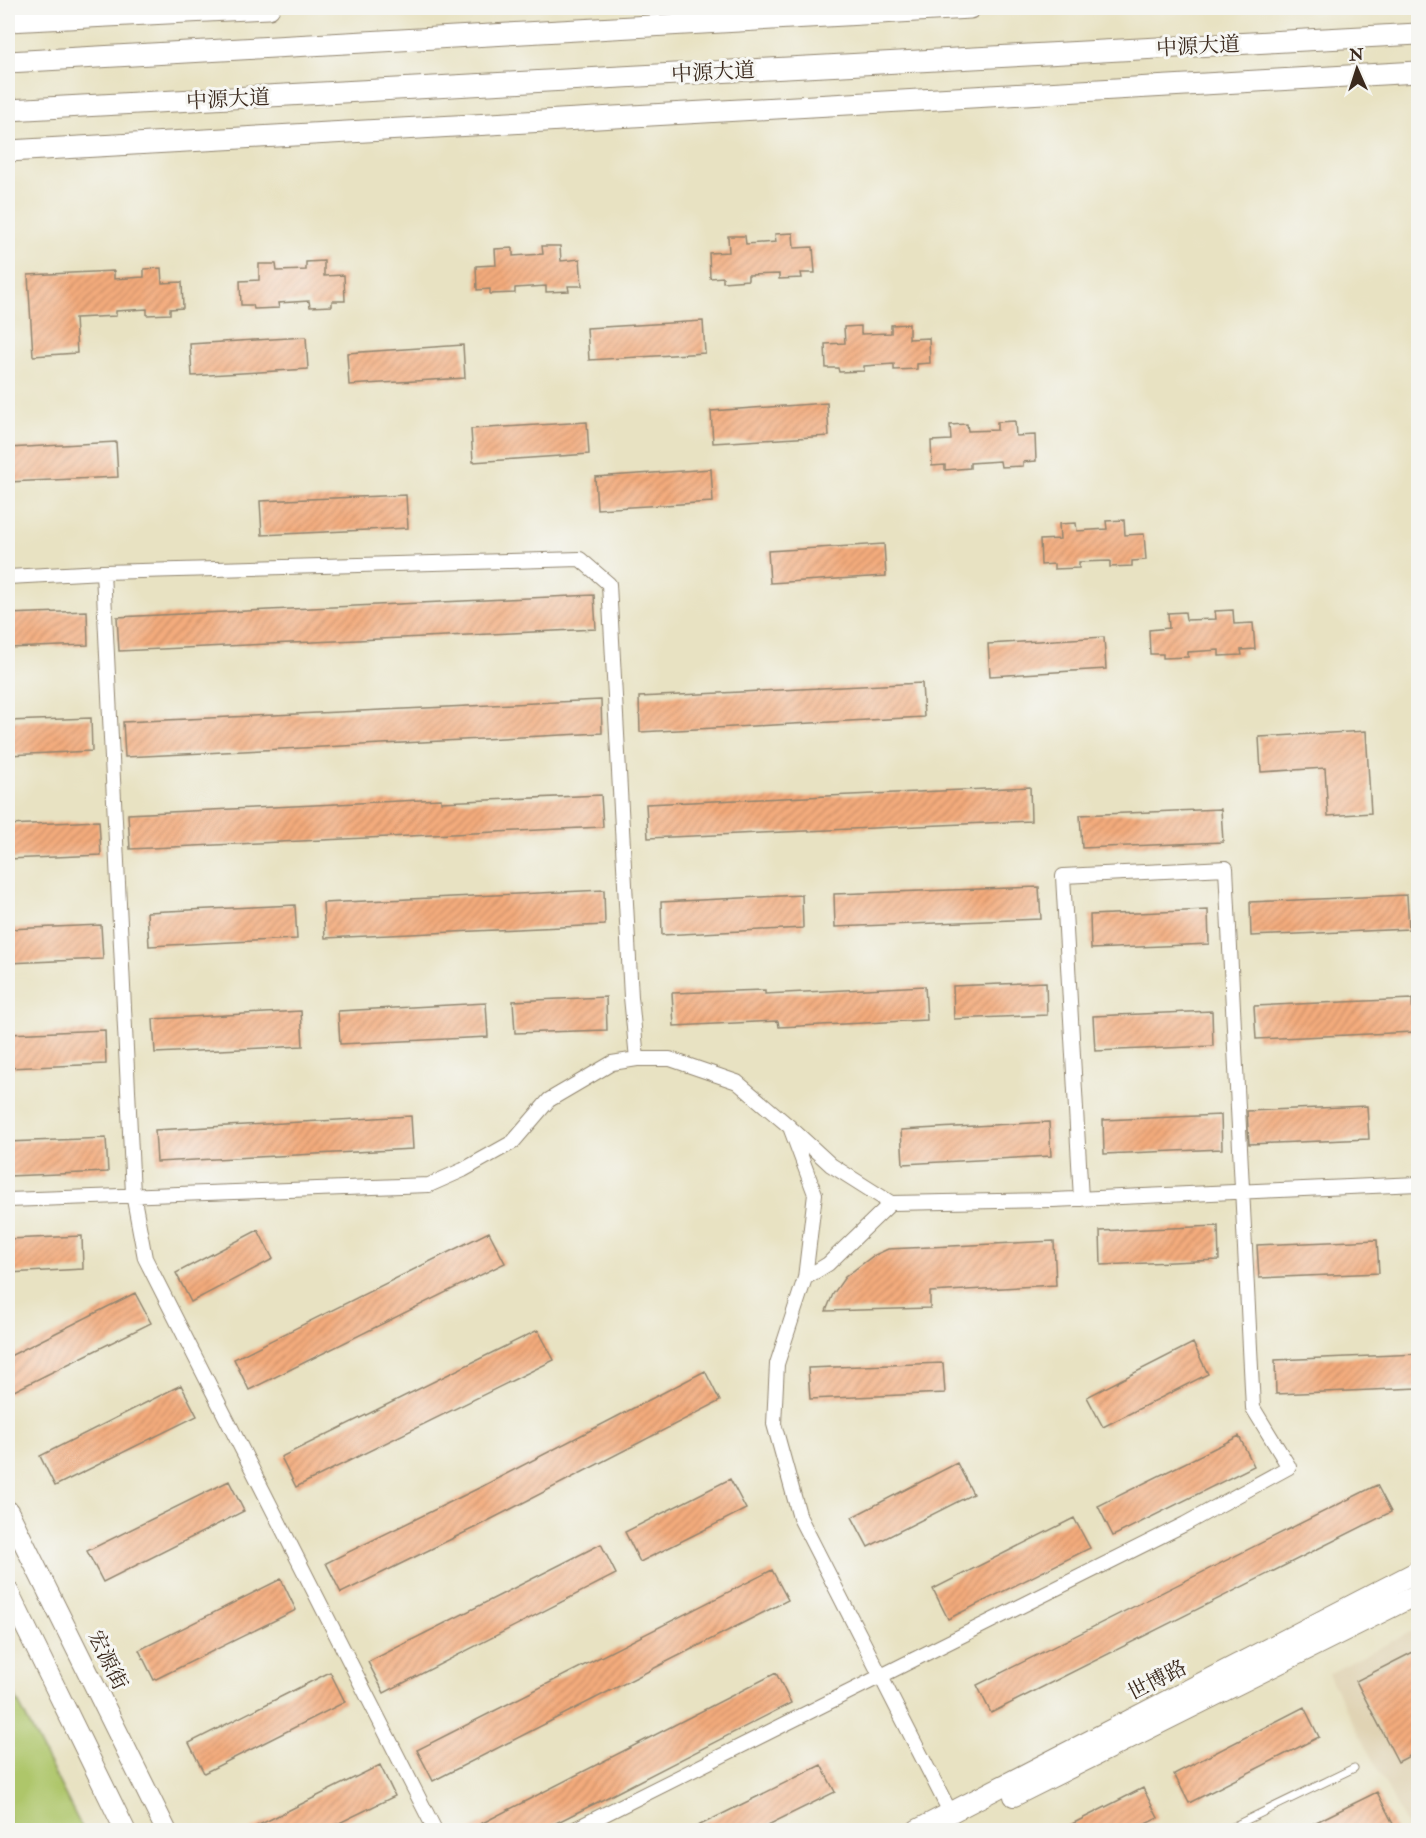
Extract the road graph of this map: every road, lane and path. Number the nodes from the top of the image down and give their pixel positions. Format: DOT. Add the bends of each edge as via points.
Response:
graph roads {
  1 [pos="269,8"];
  2 [pos="970,8"];
  3 [pos="8,21"];
  4 [pos="1419,34"];
  5 [pos="8,62"];
  6 [pos="1419,72"];
  7 [pos="8,110"];
  8 [pos="8,151"];
  9 [pos="103,572"];
  10 [pos="8,577"];
  11 [pos="637,1059"];
  12 [pos="790,1127"];
  13 [pos="1419,1184"];
  14 [pos="1240,1191"];
  15 [pos="133,1194"];
  16 [pos="1082,1199"];
  17 [pos="8,1200"];
  18 [pos="891,1203"];
  19 [pos="805,1278"];
  20 [pos="8,1511"];
  21 [pos="1419,1571"];
  22 [pos="8,1591"];
  23 [pos="1419,1594"];
  24 [pos="882,1675"];
  25 [pos="1354,1768"];
  26 [pos="947,1822"];
  27 [pos="125,1830"];
  28 [pos="166,1830"];
  29 [pos="435,1830"];
  30 [pos="573,1830"];
  31 [pos="917,1830"];
  32 [pos="1226,1830"];
  1 -- 3 [label="main road"];
  2 -- 5 [label="main road"];
  4 -- 7 [label="main road, 中源大道"];
  6 -- 8 [label="main road"];
  9 -- 10 [label="street"];
  9 -- 11 [label="street" via="580,559 609,584"];
  9 -- 15 [label="street"];
  11 -- 12 [label="street" via="670,1059 737,1083"];
  11 -- 15 [label="street" via="612,1063 549,1100 513,1142 429,1185"];
  12 -- 18 [label="street" via="831,1165"];
  12 -- 19 [label="street" via="815,1194"];
  13 -- 14 [label="street"];
  14 -- 16 [label="street"];
  14 -- 16 [label="street" via="1226,868 1063,876"];
  14 -- 24 [label="street" via="1253,1408 1288,1467 1185,1524"];
  15 -- 17 [label="street"];
  15 -- 29 [label="street" via="145,1258"];
  16 -- 18 [label="street"];
  18 -- 19 [label="street" via="828,1264"];
  19 -- 24 [label="street" via="777,1365 774,1424 800,1518"];
  20 -- 28 [label="main road, 宏源街"];
  21 -- 26 [label="main road, 世博路"];
  22 -- 27 [label="main road"];
  23 -- 26 [label="main road, 世博路"];
  24 -- 26 [label="street"];
  24 -- 30 [label="street"];
  25 -- 32 [label="lane"];
  26 -- 31 [label="main road, 世博路"];
}
